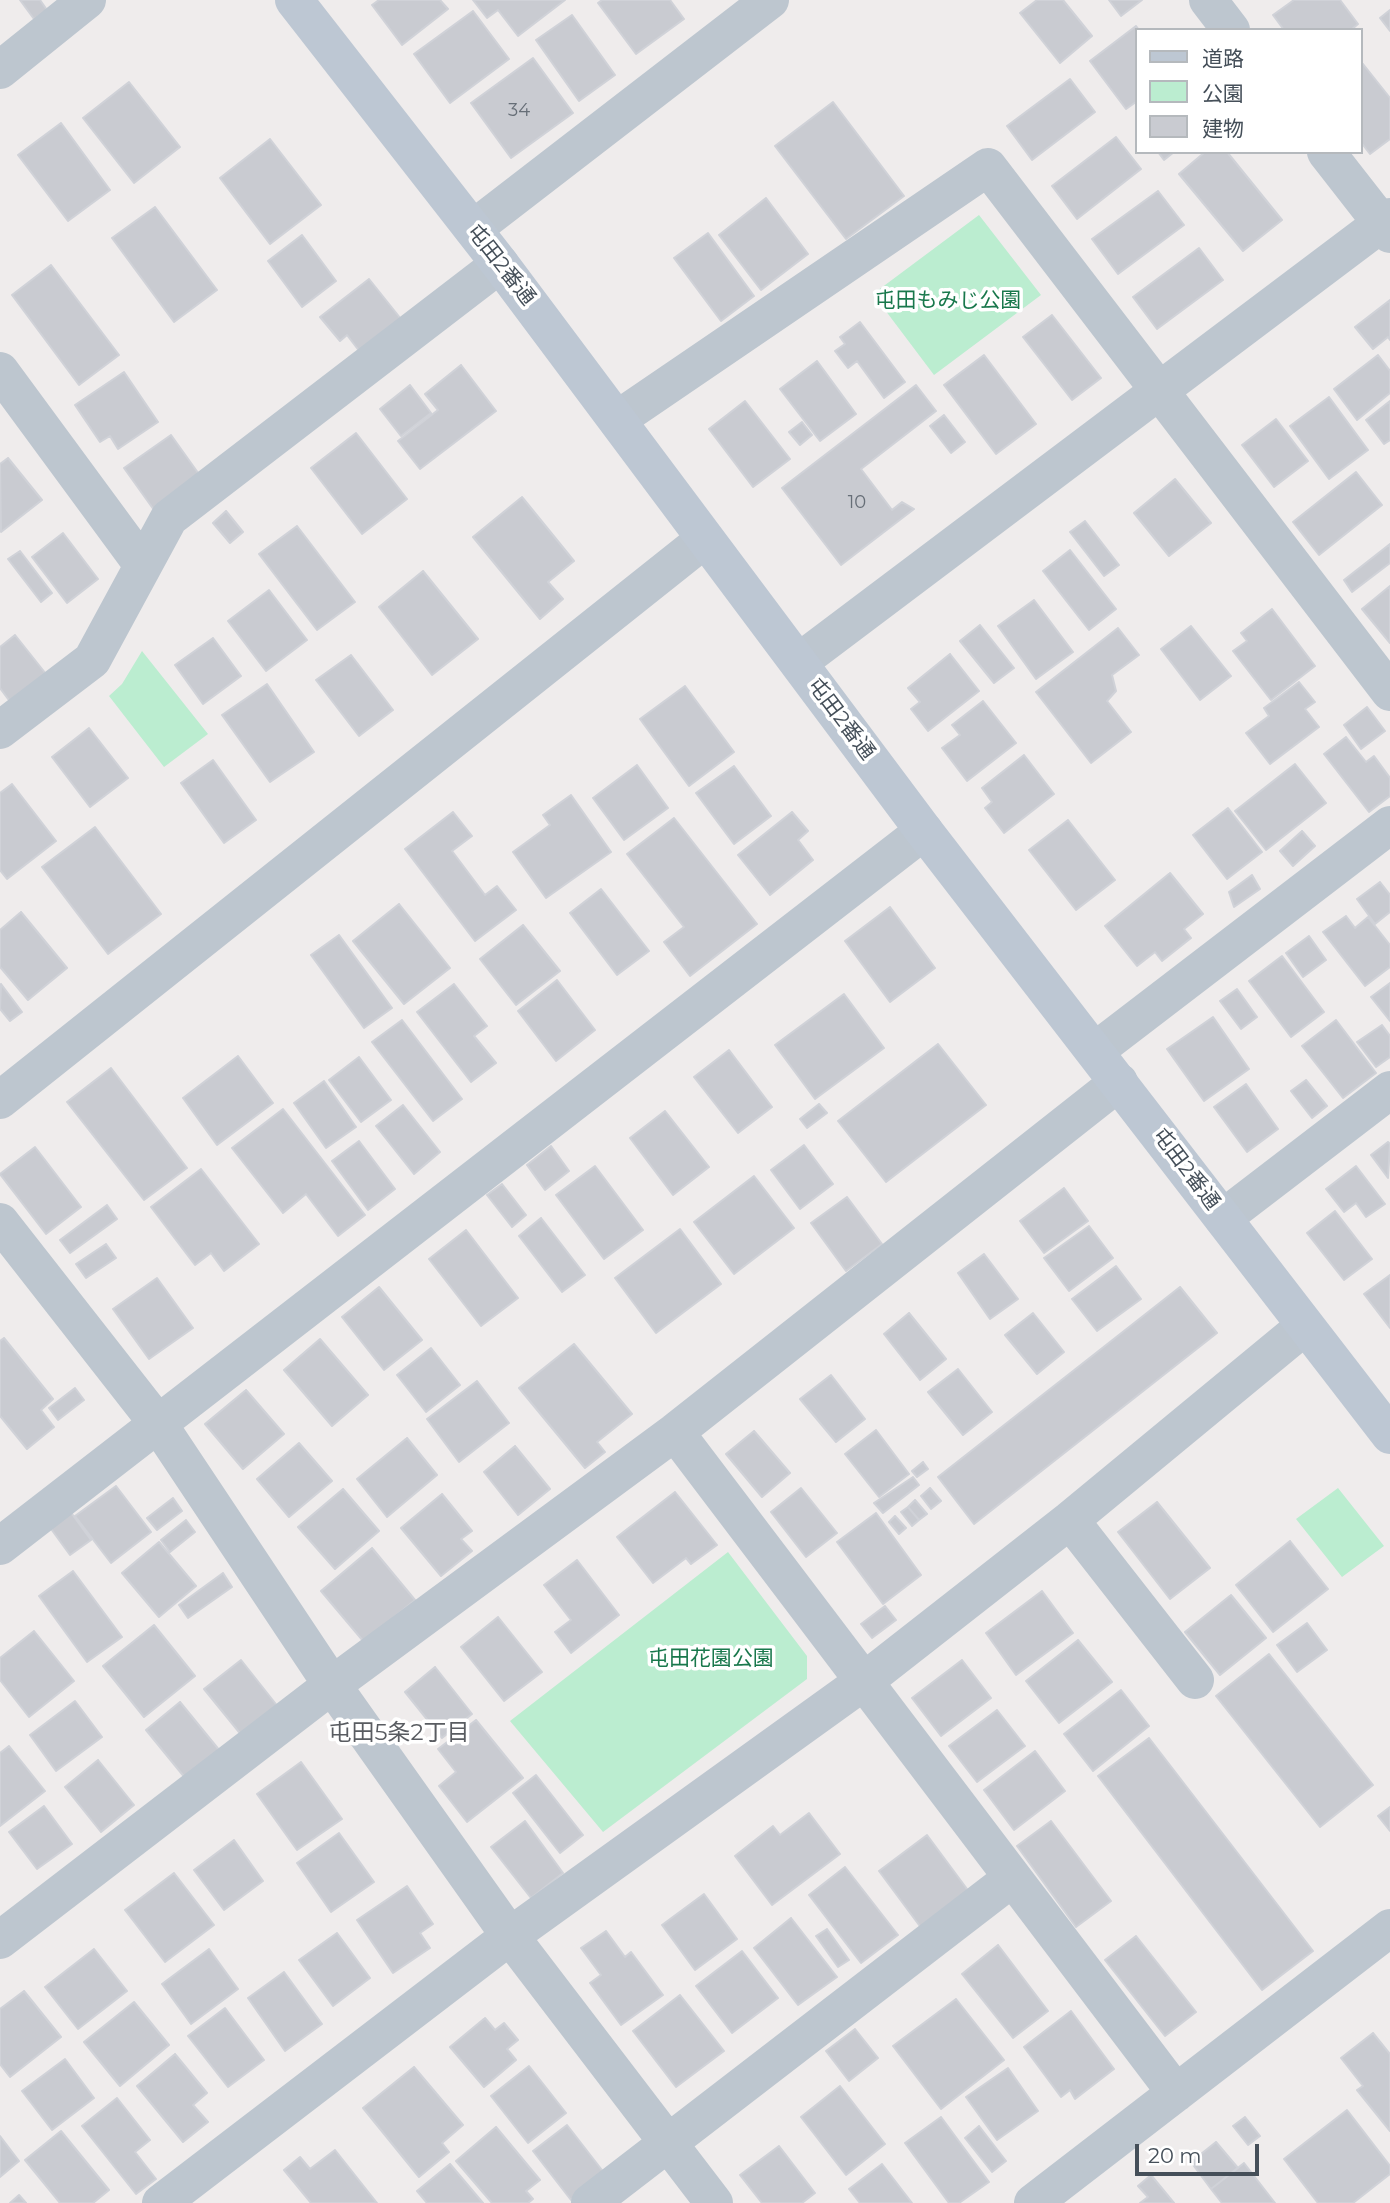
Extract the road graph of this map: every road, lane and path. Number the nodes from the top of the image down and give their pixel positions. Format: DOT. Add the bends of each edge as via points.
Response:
graph roads {
  1 [pos="87,0"];
  2 [pos="294,0"];
  3 [pos="770,0"];
  4 [pos="1208,0"];
  5 [pos="1229,28"];
  6 [pos="0,70"];
  7 [pos="1328,154"];
  8 [pos="1387,225"];
  9 [pos="473,229"];
  10 [pos="500,264"];
  11 [pos="0,370"];
  12 [pos="1159,390"];
  13 [pos="618,419"];
  14 [pos="705,539"];
  15 [pos="142,564"];
  16 [pos="799,662"];
  17 [pos="1390,692"];
  18 [pos="0,730"];
  19 [pos="1390,825"];
  20 [pos="924,831"];
  21 [pos="1095,1051"];
  22 [pos="1119,1082"];
  23 [pos="1390,1090"];
  24 [pos="0,1100"];
  25 [pos="1223,1218"];
  26 [pos="0,1222"];
  27 [pos="1305,1326"];
  28 [pos="1384,1415"];
  29 [pos="159,1425"];
  30 [pos="675,1432"];
  31 [pos="1070,1520"];
  32 [pos="0,1546"];
  33 [pos="1195,1680"];
  34 [pos="863,1682"];
  35 [pos="332,1685"];
  36 [pos="1011,1879"];
  37 [pos="1390,1928"];
  38 [pos="510,1936"];
  39 [pos="0,1940"];
  40 [pos="1176,2093"];
  41 [pos="668,2143"];
  42 [pos="1075,2190"];
  43 [pos="161,2203"];
  44 [pos="590,2203"];
  45 [pos="714,2203"];
  46 [pos="1033,2203"];
  1 -- 6 [label="street"];
  2 -- 9 [label="street, 屯田2番通"];
  3 -- 9 [label="street"];
  4 -- 5 [label="street"];
  7 -- 8 [label="street"];
  8 -- 12 [label="street"];
  9 -- 10 [label="street, 屯田2番通"];
  10 -- 13 [label="street, 屯田2番通"];
  10 -- 15 [label="street" via="169,518"];
  11 -- 15 [label="street"];
  12 -- 13 [label="street" via="988,167"];
  12 -- 16 [label="street"];
  12 -- 17 [label="street"];
  13 -- 14 [label="street, 屯田2番通"];
  14 -- 16 [label="street, 屯田2番通"];
  14 -- 24 [label="street"];
  15 -- 18 [label="street" via="92,660"];
  16 -- 20 [label="street, 屯田2番通"];
  19 -- 21 [label="street"];
  20 -- 21 [label="street, 屯田2番通"];
  20 -- 29 [label="street"];
  21 -- 22 [label="street, 屯田2番通"];
  22 -- 25 [label="street, 屯田2番通"];
  22 -- 30 [label="street"];
  23 -- 25 [label="street"];
  25 -- 27 [label="street, 屯田2番通"];
  26 -- 29 [label="street"];
  27 -- 28 [label="street, 屯田2番通"];
  27 -- 31 [label="street"];
  29 -- 32 [label="street"];
  29 -- 35 [label="street"];
  30 -- 34 [label="street"];
  30 -- 35 [label="street"];
  31 -- 33 [label="street"];
  31 -- 34 [label="street"];
  34 -- 36 [label="street"];
  34 -- 38 [label="street"];
  35 -- 38 [label="street"];
  35 -- 39 [label="street"];
  36 -- 40 [label="street"];
  36 -- 41 [label="street"];
  37 -- 40 [label="street"];
  38 -- 41 [label="street"];
  38 -- 43 [label="street"];
  40 -- 42 [label="street"];
  41 -- 44 [label="street"];
  41 -- 45 [label="street"];
  42 -- 46 [label="street"];
}
